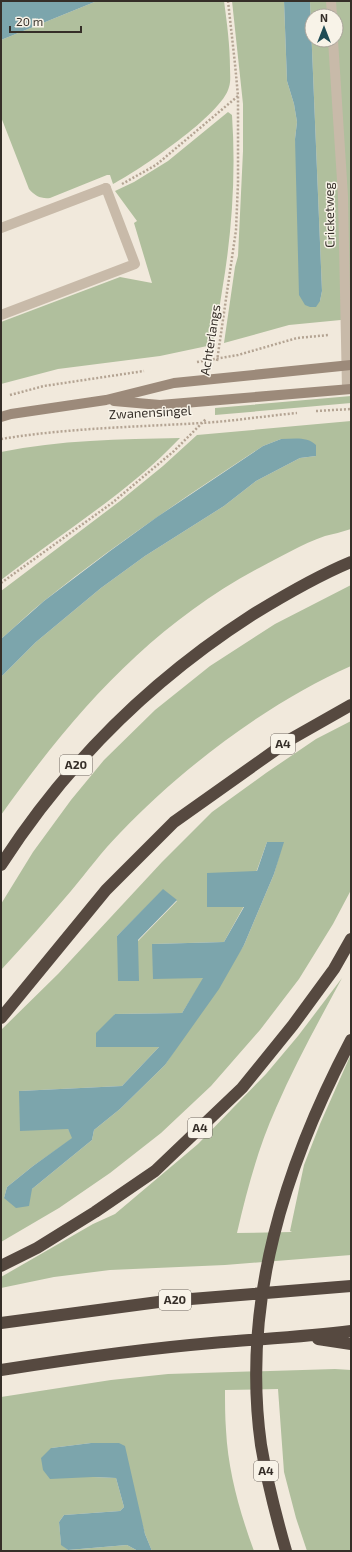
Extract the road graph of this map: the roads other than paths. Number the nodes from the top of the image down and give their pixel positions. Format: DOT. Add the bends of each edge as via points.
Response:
graph roads {
  1 [pos="334,48"];
  2 [pos="1,228"];
  3 [pos="1,315"];
  4 [pos="348,366"];
  5 [pos="349,389"];
  6 [pos="106,400"];
  7 [pos="1,417"];
  8 [pos="351,562"];
  9 [pos="351,705"];
  10 [pos="1,865"];
  11 [pos="351,939"];
  12 [pos="1,1018"];
  13 [pos="351,1040"];
  14 [pos="1,1266"];
  15 [pos="351,1286"];
  16 [pos="1,1324"];
  17 [pos="351,1331"];
  18 [pos="301,1337"];
  19 [pos="351,1344"];
  20 [pos="1,1370"];
  21 [pos="286,1551"];
  1 -- 4 [label="street, Cricketweg" via="343,196 344,333"];
  2 -- 3 [label="street" via="106,188 135,264"];
  4 -- 5 [label="street, Cricketweg"];
  4 -- 6 [label="street, Zwanensingel" via="174,383"];
  5 -- 6 [label="street, Zwanensingel" via="160,405"];
  6 -- 7 [label="street, Zwanensingel"];
  8 -- 10 [label="highway, A20" via="272,603 206,646 165,678 107,731 80,760 26,827"];
  9 -- 12 [label="highway, A4" via="291,739 174,822 106,890"];
  11 -- 14 [label="highway, A4" via="329,975 242,1088 160,1166 95,1212 37,1248"];
  13 -- 21 [label="highway, A4" via="313,1118 286,1187 273,1233 259,1315 257,1389 261,1443 269,1490"];
  15 -- 16 [label="highway, A20" via="166,1301"];
  17 -- 18 [label="highway"];
  18 -- 19 [label="highway"];
  18 -- 20 [label="highway" via="124,1352"];
}
